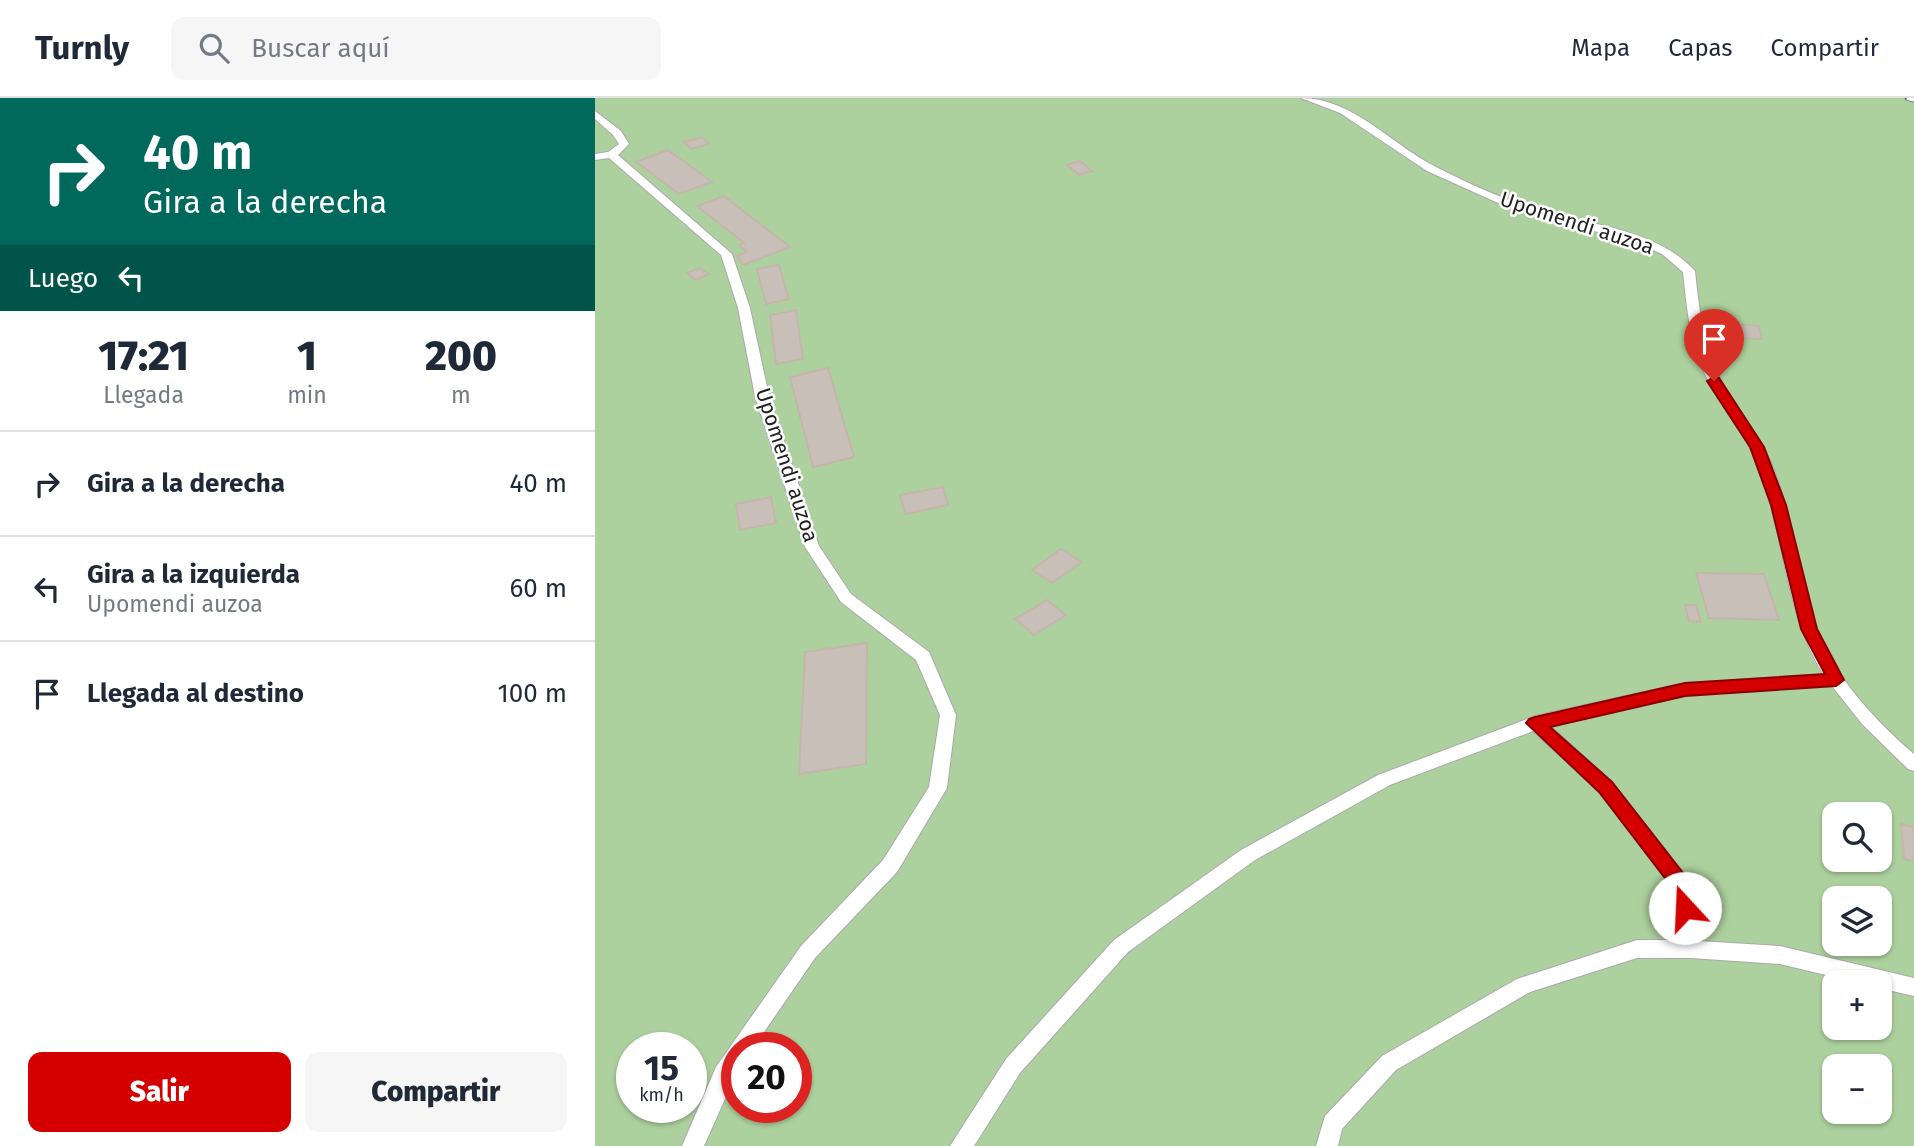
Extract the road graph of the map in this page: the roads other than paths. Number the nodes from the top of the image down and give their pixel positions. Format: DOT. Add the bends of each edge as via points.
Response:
graph roads {
  1 [pos="1306,98"];
  2 [pos="595,114"];
  3 [pos="603,156"];
  4 [pos="1836,680"];
  5 [pos="1535,723"];
  6 [pos="1914,764"];
  7 [pos="1691,949"];
  8 [pos="1914,986"];
  9 [pos="752,1032"];
  10 [pos="721,1079"];
  11 [pos="693,1146"];
  12 [pos="961,1146"];
  13 [pos="1327,1146"];
  1 -- 4 [label="lane, Upomendi auzoa" via="1343,111 1443,174 1511,205 1638,240 1666,252 1689,271 1703,357 1757,447 1778,505 1809,629"];
  2 -- 3 [label="lane, Upomendi auzoa" via="624,144 620,151"];
  3 -- 9 [label="lane, Upomendi auzoa" via="726,254 744,308 762,396 812,547 846,598 923,656 948,715 939,788 890,866 808,952"];
  4 -- 5 [label="lane" via="1685,690"];
  4 -- 6 [label="lane, Upomendi auzoa"];
  5 -- 7 [label="lane" via="1606,787 1683,888"];
  5 -- 12 [label="lane" via="1384,780 1248,855 1121,946 1013,1066"];
  7 -- 8 [label="lane" via="1780,955"];
  7 -- 13 [label="lane" via="1637,950 1524,985 1389,1063 1333,1123"];
  10 -- 11 [label="lane"];
}
